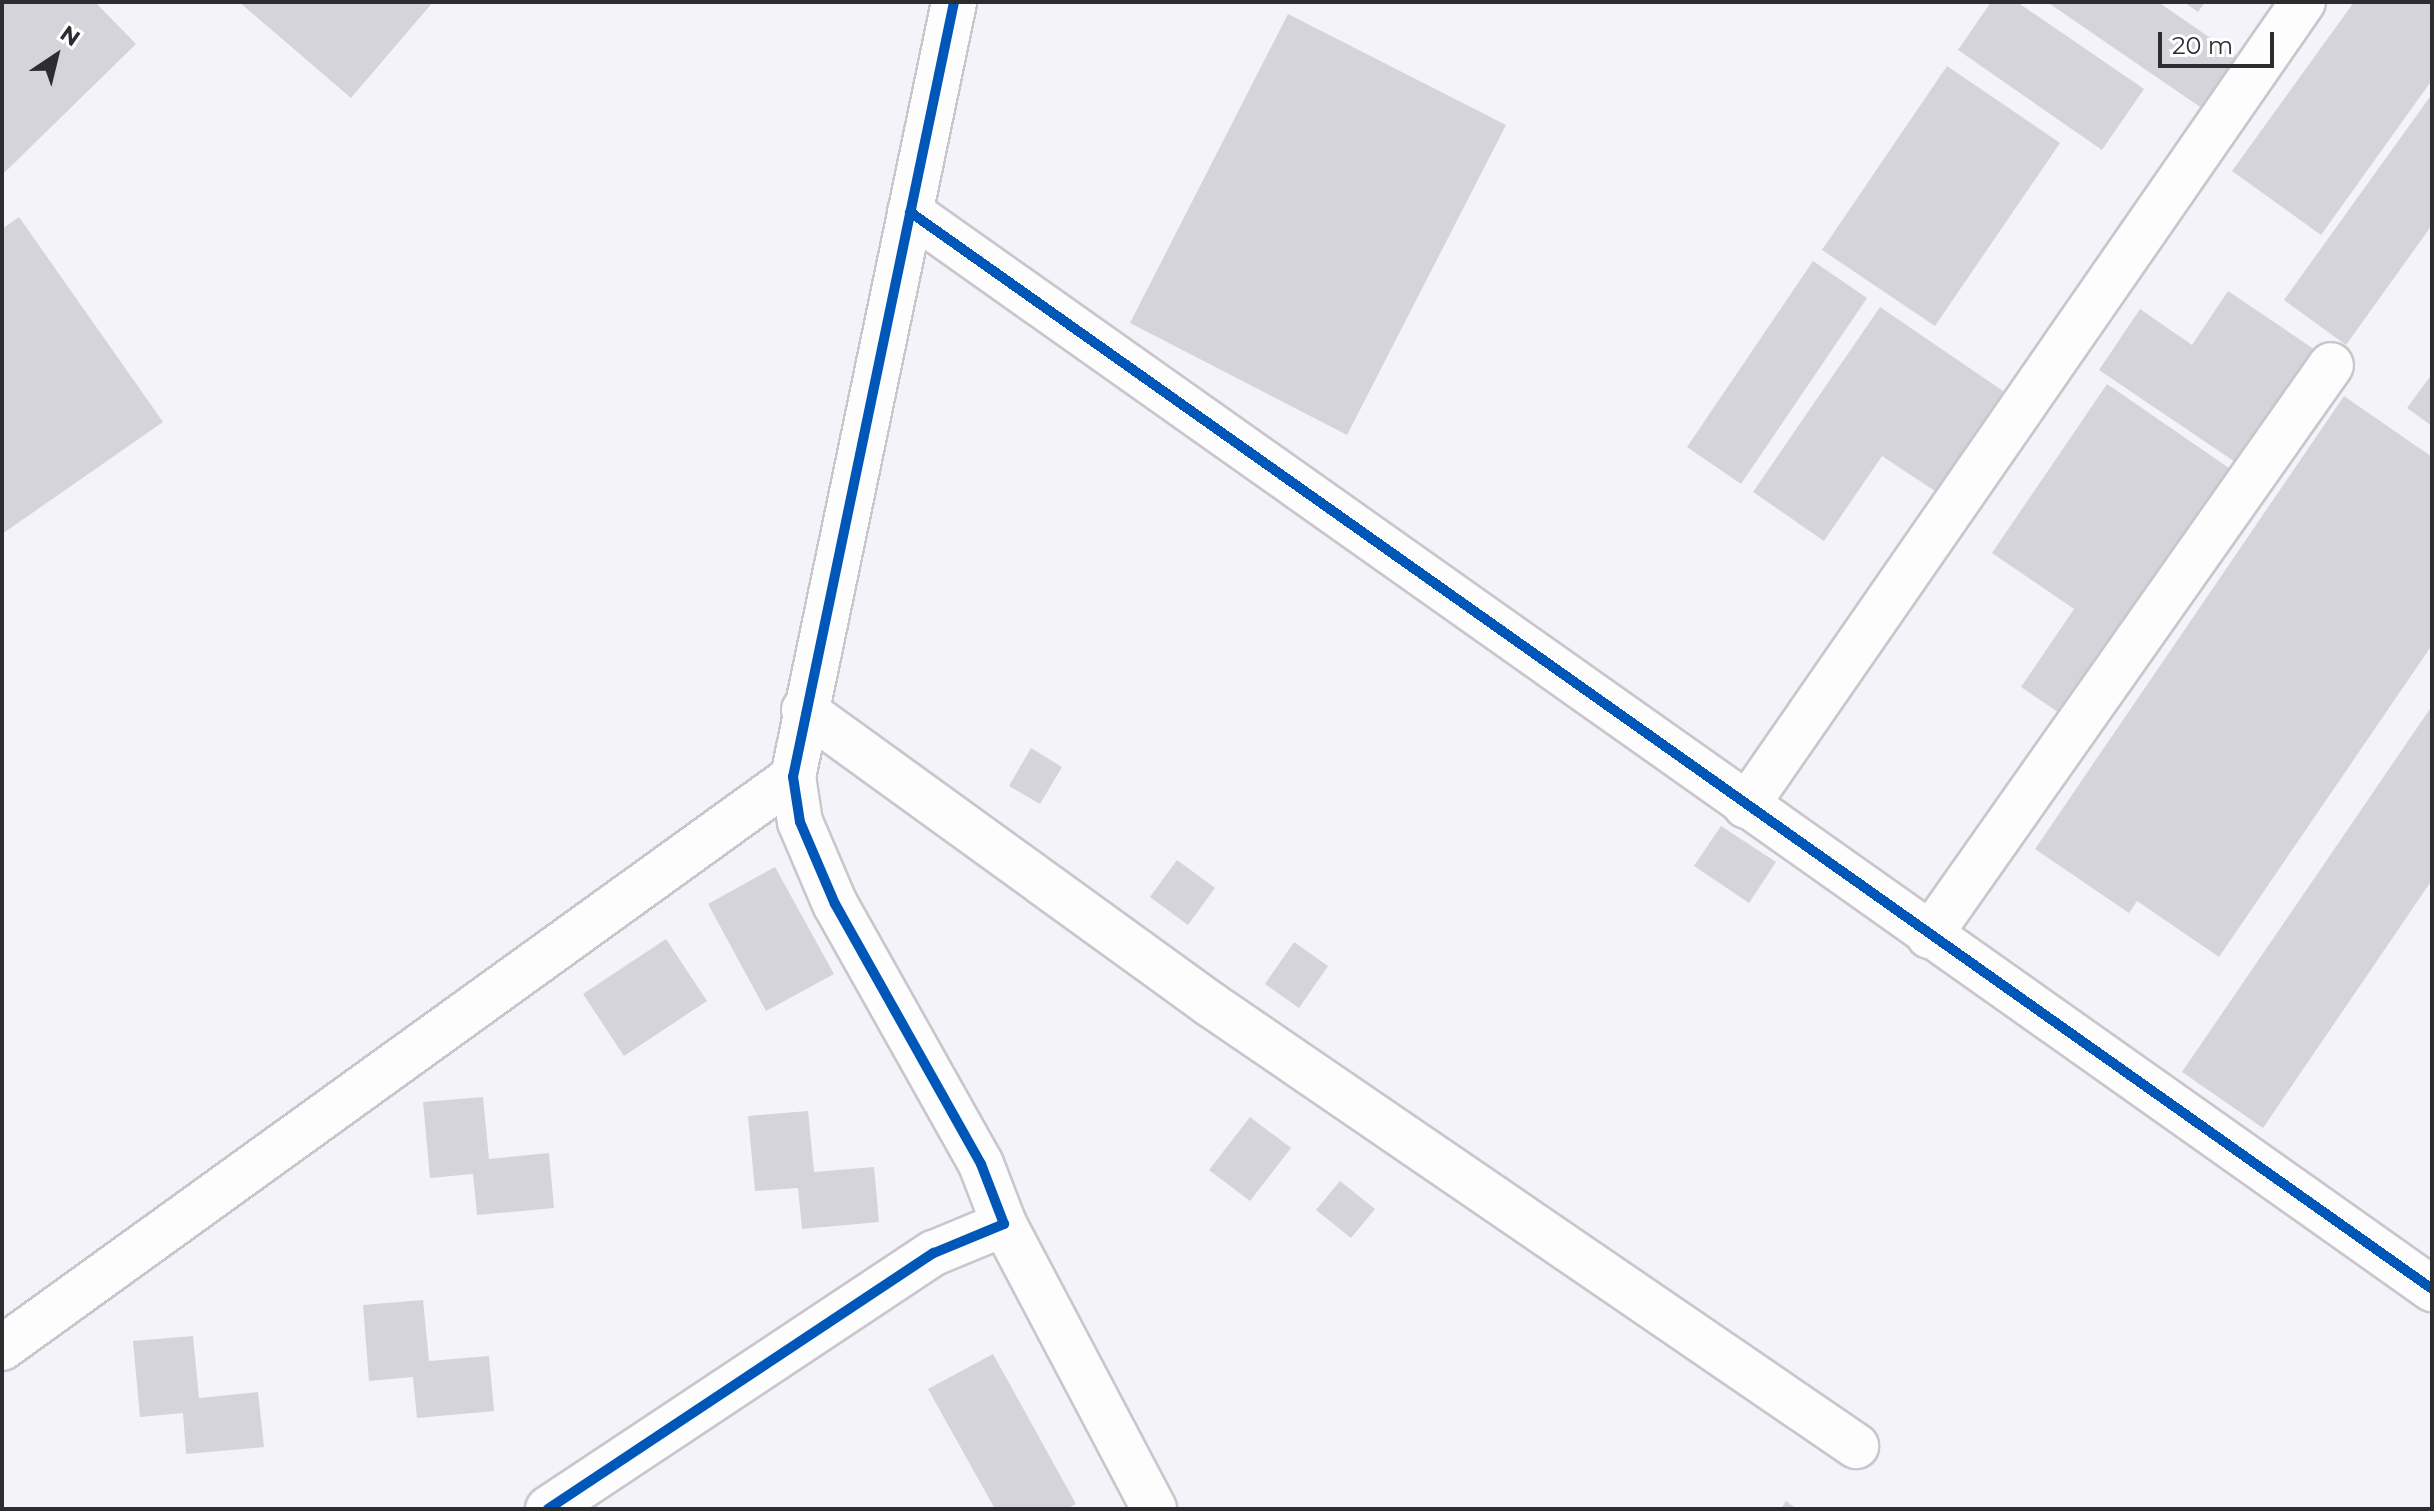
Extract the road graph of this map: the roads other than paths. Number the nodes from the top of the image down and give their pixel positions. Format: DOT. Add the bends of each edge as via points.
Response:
graph roads {
  1 [pos="954,2"];
  2 [pos="2303,2"];
  3 [pos="910,212"];
  4 [pos="2331,365"];
  5 [pos="804,710"];
  6 [pos="793,777"];
  7 [pos="1746,806"];
  8 [pos="1929,936"];
  9 [pos="1004,1224"];
  10 [pos="2432,1289"];
  11 [pos="2,1348"];
  12 [pos="1856,1446"];
  13 [pos="548,1509"];
  14 [pos="1154,1509"];
  1 -- 3 [label="street"];
  2 -- 7 [label="street"];
  3 -- 5 [label="street"];
  3 -- 7 [label="street"];
  4 -- 8 [label="street"];
  5 -- 6 [label="street"];
  5 -- 12 [label="street" via="1210,1004"];
  6 -- 9 [label="street" via="800,822 835,904 981,1164"];
  6 -- 11 [label="street"];
  7 -- 8 [label="street"];
  8 -- 10 [label="street"];
  9 -- 13 [label="street" via="934,1253"];
  9 -- 14 [label="street"];
}
